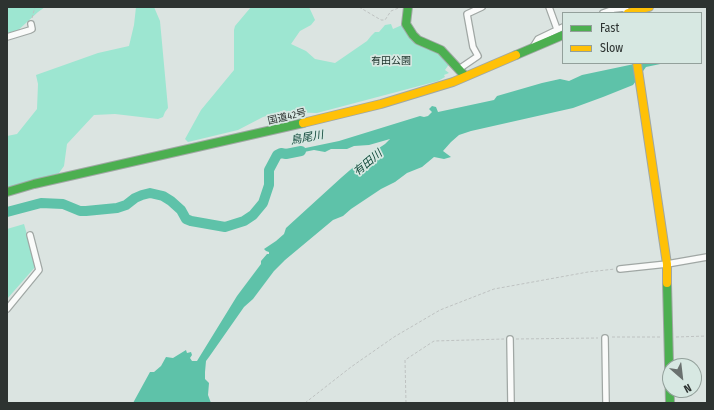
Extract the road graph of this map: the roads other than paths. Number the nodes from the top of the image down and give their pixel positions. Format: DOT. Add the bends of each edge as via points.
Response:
graph roads {
  1 [pos="408,7"];
  2 [pos="482,7"];
  3 [pos="549,7"];
  4 [pos="649,7"];
  5 [pos="606,12"];
  6 [pos="627,12"];
  7 [pos="632,12"];
  8 [pos="31,24"];
  9 [pos="562,27"];
  10 [pos="557,29"];
  11 [pos="562,36"];
  12 [pos="7,37"];
  13 [pos="532,49"];
  14 [pos="637,64"];
  15 [pos="459,70"];
  16 [pos="465,76"];
  17 [pos="7,192"];
  18 [pos="30,235"];
  19 [pos="707,257"];
  20 [pos="667,264"];
  21 [pos="620,269"];
  22 [pos="7,309"];
  23 [pos="605,338"];
  24 [pos="510,339"];
  25 [pos="511,403"];
  26 [pos="606,403"];
  27 [pos="670,403"];
  1 -- 15 [label="main road" via="406,24 413,35 418,40 441,50"];
  2 -- 15 [label="street" via="467,14 473,47 478,56"];
  3 -- 10 [label="street"];
  4 -- 7 [label="main road"];
  5 -- 6 [label="street" via="624,8"];
  8 -- 12 [label="street" via="32,29"];
  9 -- 10 [label="street"];
  10 -- 13 [label="street" via="538,39"];
  11 -- 13 [label="main road, 国道42号"];
  13 -- 16 [label="main road, 国道42号"];
  14 -- 20 [label="main road"];
  15 -- 16 [label="main road"];
  16 -- 17 [label="main road, 国道42号" via="402,98 356,110"];
  18 -- 22 [label="street" via="40,270"];
  19 -- 20 [label="street"];
  20 -- 21 [label="street"];
  20 -- 27 [label="main road"];
  23 -- 26 [label="street"];
  24 -- 25 [label="street"];
}
